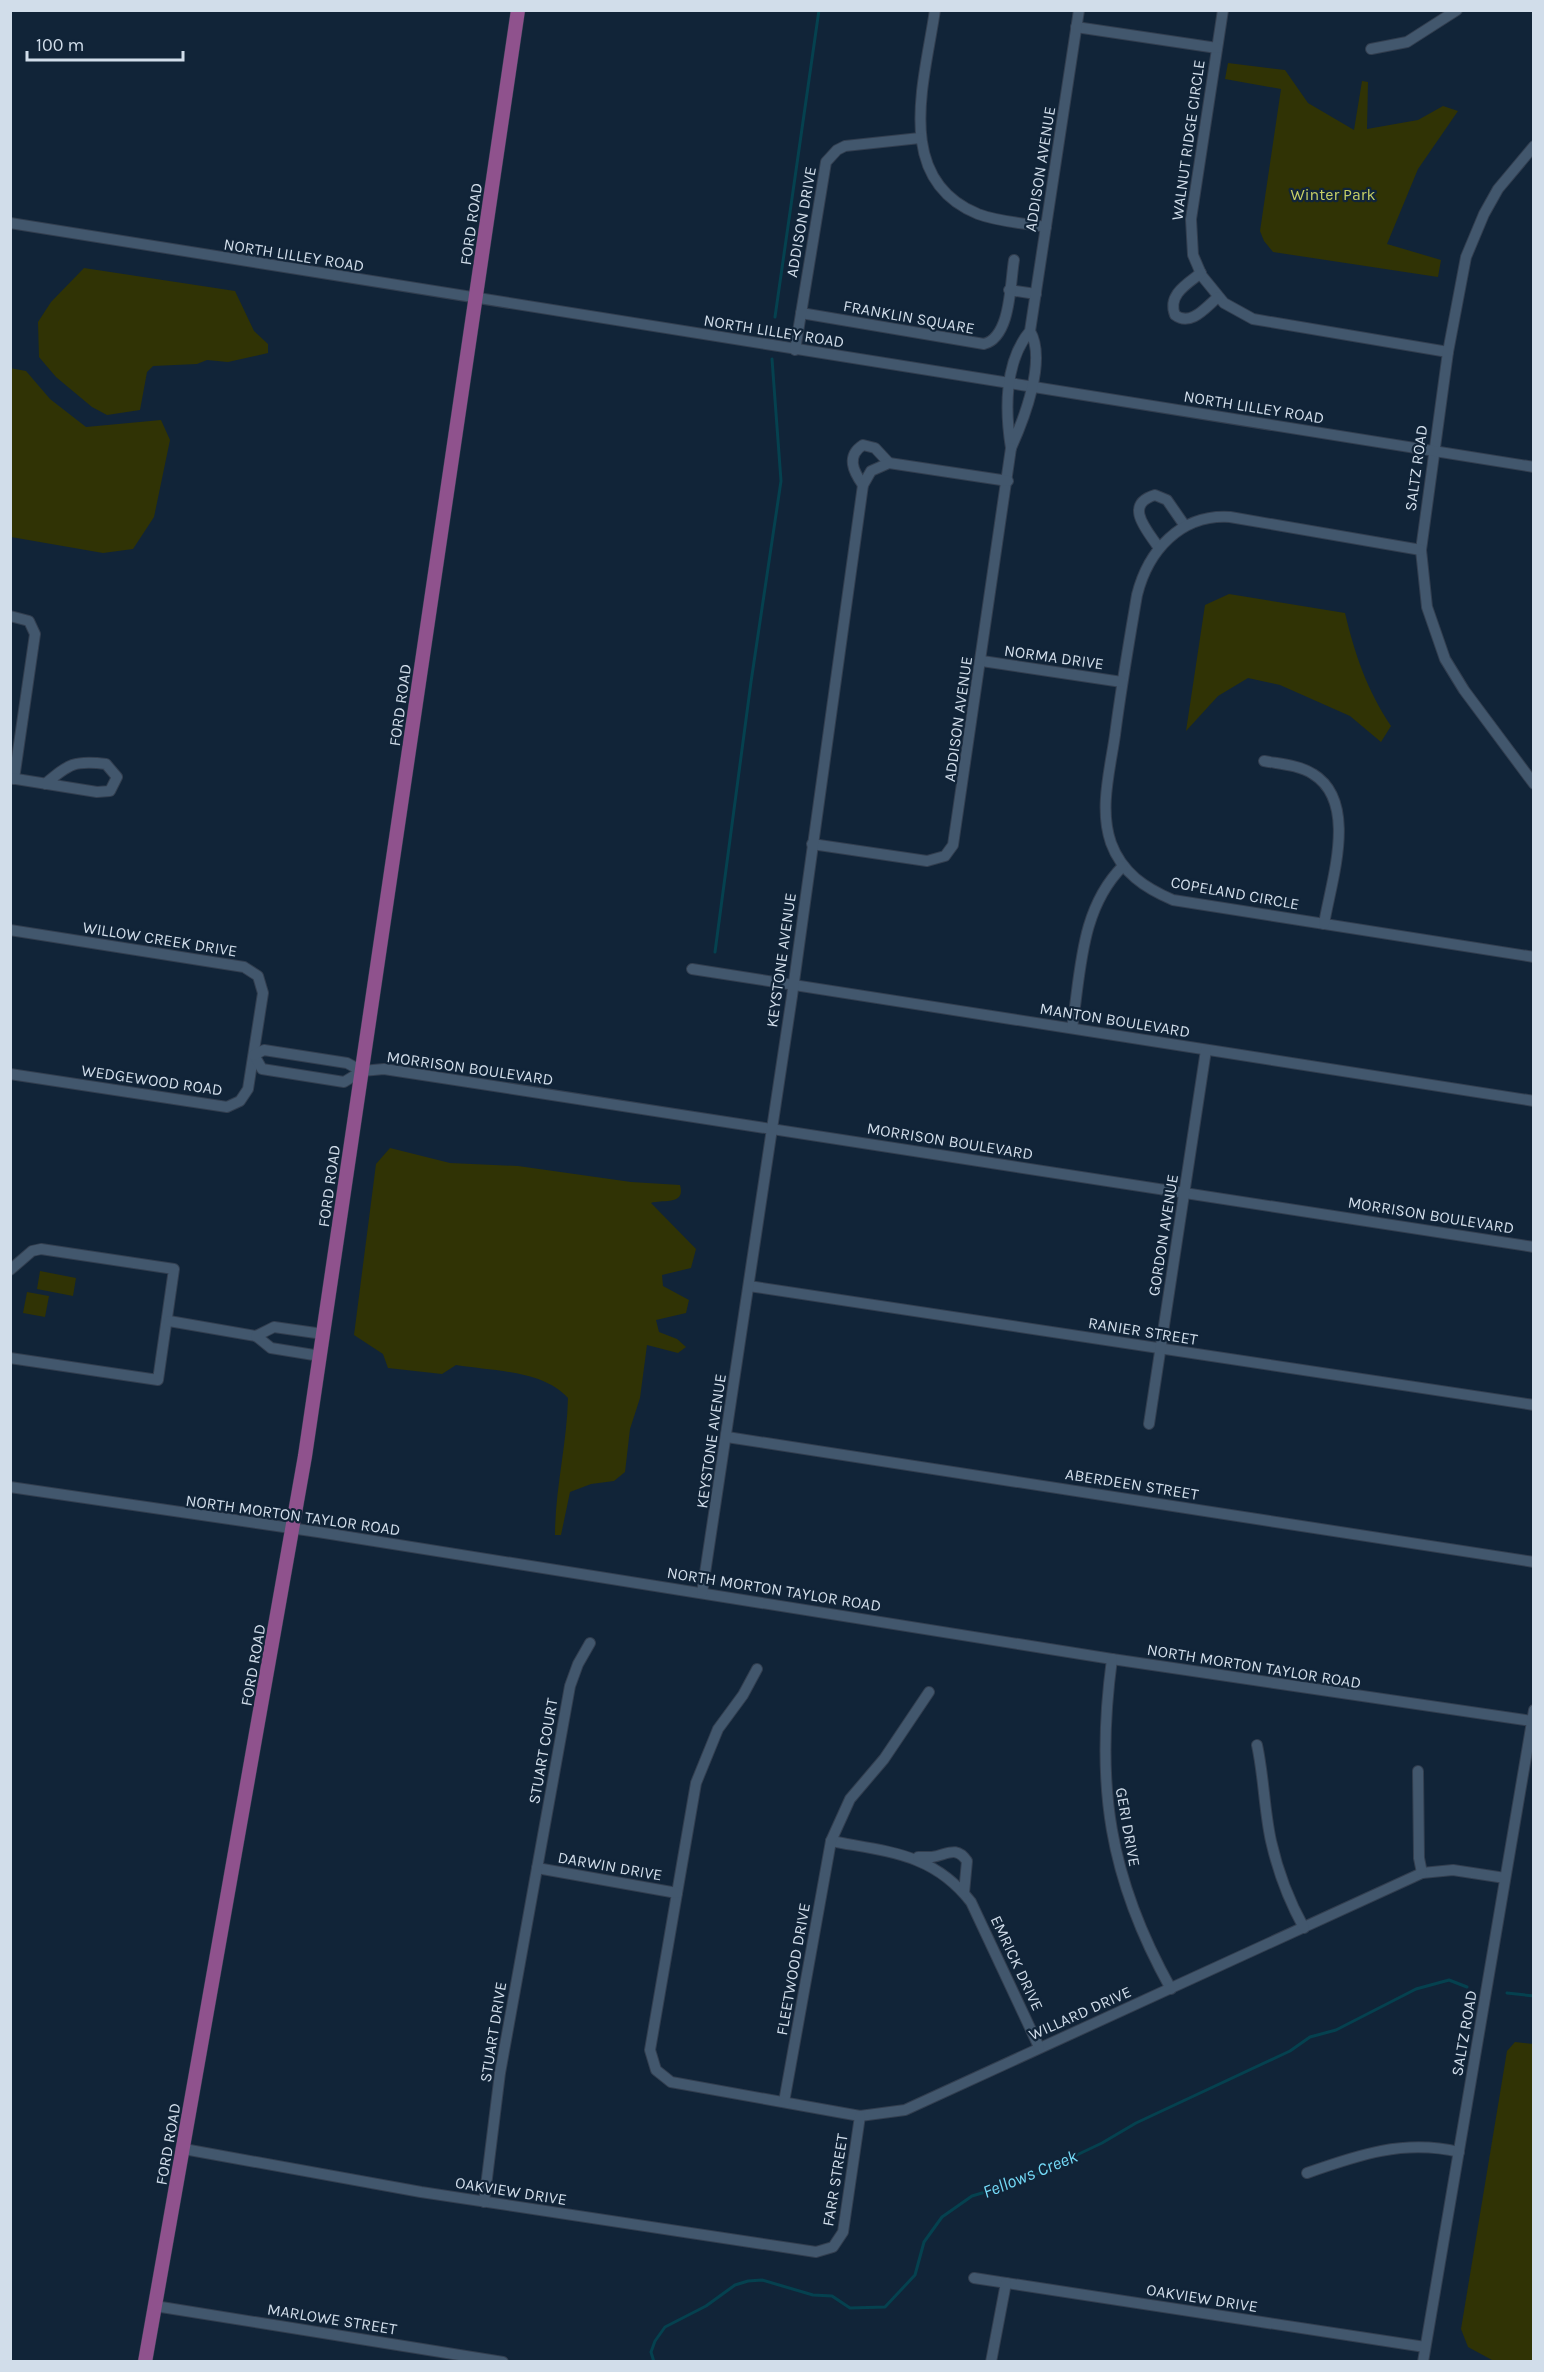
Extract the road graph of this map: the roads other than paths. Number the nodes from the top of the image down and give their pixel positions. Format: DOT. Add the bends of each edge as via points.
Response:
graph roads {
  1 [pos="518,10"];
  2 [pos="935,10"];
  3 [pos="1079,10"];
  4 [pos="1223,10"];
  5 [pos="1457,10"];
  6 [pos="1077,27"];
  7 [pos="1217,48"];
  8 [pos="1371,49"];
  9 [pos="920,138"];
  10 [pos="1532,151"];
  11 [pos="10,224"];
  12 [pos="1046,227"];
  13 [pos="1014,260"];
  14 [pos="1201,273"];
  15 [pos="1009,290"];
  16 [pos="1036,294"];
  17 [pos="1218,297"];
  18 [pos="477,299"];
  19 [pos="801,313"];
  20 [pos="1030,331"];
  21 [pos="795,350"];
  22 [pos="1448,352"];
  23 [pos="1009,383"];
  24 [pos="1034,387"];
  25 [pos="1011,448"];
  26 [pos="1434,451"];
  27 [pos="889,464"];
  28 [pos="1533,467"];
  29 [pos="1008,481"];
  30 [pos="863,485"];
  31 [pos="1185,526"];
  32 [pos="1159,548"];
  33 [pos="1421,550"];
  34 [pos="10,616"];
  35 [pos="982,661"];
  36 [pos="1122,682"];
  37 [pos="1264,761"];
  38 [pos="12,778"];
  39 [pos="45,784"];
  40 [pos="1533,784"];
  41 [pos="812,844"];
  42 [pos="1123,866"];
  43 [pos="1324,924"];
  44 [pos="10,930"];
  45 [pos="1533,957"];
  46 [pos="692,969"];
  47 [pos="794,985"];
  48 [pos="1072,1028"];
  49 [pos="1206,1050"];
  50 [pos="254,1055"];
  51 [pos="362,1071"];
  52 [pos="10,1074"];
  53 [pos="1533,1101"];
  54 [pos="772,1128"];
  55 [pos="1185,1192"];
  56 [pos="1533,1247"];
  57 [pos="10,1270"];
  58 [pos="749,1286"];
  59 [pos="169,1322"];
  60 [pos="323,1334"];
  61 [pos="256,1336"];
  62 [pos="1160,1349"];
  63 [pos="320,1356"];
  64 [pos="10,1358"];
  65 [pos="1533,1405"];
  66 [pos="1149,1424"];
  67 [pos="727,1437"];
  68 [pos="10,1487"];
  69 [pos="293,1528"];
  70 [pos="1533,1562"];
  71 [pos="702,1593"];
  72 [pos="590,1643"];
  73 [pos="1112,1659"];
  74 [pos="757,1669"];
  75 [pos="929,1692"];
  76 [pos="1533,1716"];
  77 [pos="1257,1745"];
  78 [pos="1418,1771"];
  79 [pos="831,1841"];
  80 [pos="914,1857"];
  81 [pos="537,1868"];
  82 [pos="1422,1873"];
  83 [pos="1505,1878"];
  84 [pos="677,1893"];
  85 [pos="964,1893"];
  86 [pos="1304,1928"];
  87 [pos="1171,1989"];
  88 [pos="1039,2047"];
  89 [pos="784,2102"];
  90 [pos="860,2116"];
  91 [pos="184,2149"];
  92 [pos="1459,2152"];
  93 [pos="1307,2173"];
  94 [pos="484,2202"];
  95 [pos="833,2247"];
  96 [pos="974,2278"];
  97 [pos="1006,2283"];
  98 [pos="155,2306"];
  99 [pos="1425,2347"];
  100 [pos="145,2361"];
  101 [pos="503,2361"];
  102 [pos="992,2361"];
  103 [pos="1423,2361"];
  1 -- 18 [label="main road, FORD ROAD"];
  2 -- 9 [label="street" via="919,120"];
  3 -- 6 [label="street, ADDISON AVENUE"];
  4 -- 7 [label="street, WALNUT RIDGE CIRCLE"];
  5 -- 8 [label="street" via="1407,42"];
  6 -- 7 [label="street"];
  6 -- 12 [label="street, ADDISON AVENUE"];
  7 -- 14 [label="street, WALNUT RIDGE CIRCLE" via="1191,219 1191,244"];
  9 -- 12 [label="street" via="932,173 953,198 986,216"];
  9 -- 19 [label="street, ADDISON DRIVE" via="845,147 830,156"];
  10 -- 22 [label="street, SALTZ ROAD" via="1498,189 1474,235 1460,283"];
  11 -- 18 [label="street, NORTH LILLEY ROAD"];
  12 -- 16 [label="street, ADDISON AVENUE"];
  13 -- 15 [label="street, FRANKLIN SQUARE"];
  14 -- 17 [label="street, WALNUT RIDGE CIRCLE"];
  14 -- 17 [label="street" via="1174,296 1175,315 1186,320 1192,318"];
  15 -- 16 [label="street"];
  15 -- 19 [label="street, FRANKLIN SQUARE" via="1002,330 993,341 984,344"];
  16 -- 20 [label="street, ADDISON AVENUE"];
  17 -- 22 [label="street, WALNUT RIDGE CIRCLE" via="1235,311 1267,323"];
  18 -- 21 [label="street, NORTH LILLEY ROAD"];
  18 -- 51 [label="main road, FORD ROAD"];
  19 -- 21 [label="street, ADDISON DRIVE"];
  20 -- 23 [label="street, ADDISON AVENUE" via="1022,341"];
  20 -- 24 [label="street, ADDISON AVENUE" via="1035,340"];
  21 -- 23 [label="street, NORTH LILLEY ROAD"];
  22 -- 26 [label="street, SALTZ ROAD"];
  23 -- 24 [label="street, NORTH LILLEY ROAD"];
  23 -- 25 [label="street, ADDISON AVENUE" via="1007,425"];
  24 -- 25 [label="street, ADDISON AVENUE"];
  24 -- 26 [label="street, NORTH LILLEY ROAD"];
  25 -- 29 [label="street, ADDISON AVENUE"];
  26 -- 28 [label="street, NORTH LILLEY ROAD"];
  26 -- 33 [label="street, SALTZ ROAD"];
  27 -- 29 [label="street"];
  27 -- 30 [label="street" via="872,471"];
  27 -- 30 [label="street" via="875,448 859,448 851,462"];
  29 -- 35 [label="street, ADDISON AVENUE"];
  30 -- 41 [label="street, KEYSTONE AVENUE"];
  31 -- 32 [label="street, COPELAND CIRCLE"];
  31 -- 32 [label="street" via="1167,501 1155,495 1145,498 1139,506 1140,518"];
  31 -- 33 [label="street, COPELAND CIRCLE" via="1216,516 1230,517"];
  32 -- 36 [label="street, COPELAND CIRCLE" via="1142,576"];
  33 -- 40 [label="street, SALTZ ROAD" via="1427,607 1445,658"];
  34 -- 38 [label="street" via="29,621 35,634"];
  35 -- 36 [label="street, NORMA DRIVE"];
  35 -- 41 [label="street, ADDISON AVENUE" via="956,840 945,856 927,861"];
  36 -- 42 [label="street, COPELAND CIRCLE" via="1105,811 1111,842"];
  37 -- 43 [label="street" via="1312,773 1330,789 1337,804 1339,831"];
  38 -- 39 [label="street"];
  39 -- 39 [label="street" via="78,761 106,764 117,777 114,787 105,792"];
  41 -- 47 [label="street, KEYSTONE AVENUE"];
  42 -- 43 [label="street, COPELAND CIRCLE" via="1143,885 1173,900"];
  42 -- 48 [label="street" via="1103,889 1090,916"];
  43 -- 45 [label="street, COPELAND CIRCLE"];
  44 -- 50 [label="street, WILLOW CREEK DRIVE" via="252,971 264,993"];
  46 -- 47 [label="street, MANTON BOULEVARD"];
  47 -- 48 [label="street, MANTON BOULEVARD"];
  47 -- 54 [label="street, KEYSTONE AVENUE"];
  48 -- 49 [label="street, MANTON BOULEVARD"];
  49 -- 53 [label="street, MANTON BOULEVARD"];
  49 -- 55 [label="street, GORDON AVENUE"];
  50 -- 51 [label="street" via="264,1050 347,1063"];
  50 -- 51 [label="street" via="262,1069 330,1080 344,1082"];
  50 -- 52 [label="street, WEDGEWOOD ROAD" via="244,1097 222,1108"];
  51 -- 54 [label="street, MORRISON BOULEVARD" via="384,1069"];
  51 -- 60 [label="main road, FORD ROAD"];
  54 -- 55 [label="street, MORRISON BOULEVARD"];
  54 -- 58 [label="street, KEYSTONE AVENUE"];
  55 -- 56 [label="street, MORRISON BOULEVARD"];
  55 -- 62 [label="street, GORDON AVENUE"];
  57 -- 59 [label="street" via="32,1251 41,1249 174,1269"];
  58 -- 62 [label="street, RANIER STREET"];
  58 -- 67 [label="street, KEYSTONE AVENUE"];
  59 -- 61 [label="street"];
  59 -- 64 [label="street" via="158,1380"];
  60 -- 61 [label="street" via="274,1327"];
  60 -- 63 [label="main road, FORD ROAD"];
  61 -- 63 [label="street" via="271,1348"];
  62 -- 65 [label="street, RANIER STREET"];
  62 -- 66 [label="street, GORDON AVENUE"];
  63 -- 69 [label="main road, FORD ROAD"];
  67 -- 70 [label="street, ABERDEEN STREET"];
  67 -- 71 [label="street, KEYSTONE AVENUE"];
  68 -- 69 [label="street, NORTH MORTON TAYLOR ROAD"];
  69 -- 71 [label="street, NORTH MORTON TAYLOR ROAD"];
  69 -- 91 [label="main road, FORD ROAD"];
  71 -- 73 [label="street, NORTH MORTON TAYLOR ROAD"];
  72 -- 81 [label="street, STUART COURT" via="570,1686"];
  73 -- 76 [label="street, NORTH MORTON TAYLOR ROAD"];
  73 -- 87 [label="street, GERI DRIVE" via="1104,1747 1109,1823 1134,1911"];
  74 -- 84 [label="street" via="718,1729 702,1764"];
  75 -- 79 [label="street, FLEETWOOD DRIVE" via="884,1759 850,1799"];
  76 -- 83 [label="street, SALTZ ROAD"];
  77 -- 86 [label="street" via="1275,1857"];
  78 -- 82 [label="street"];
  79 -- 80 [label="street, EMRICK DRIVE"];
  79 -- 89 [label="street, FLEETWOOD DRIVE"];
  80 -- 85 [label="street, EMRICK DRIVE" via="945,1874"];
  80 -- 85 [label="street, EMRICK DRIVE" via="958,1852 967,1861"];
  81 -- 84 [label="street, DARWIN DRIVE"];
  81 -- 94 [label="street, STUART DRIVE" via="500,2073"];
  82 -- 83 [label="street, WILLARD DRIVE" via="1453,1870"];
  82 -- 86 [label="street, WILLARD DRIVE"];
  83 -- 92 [label="street, SALTZ ROAD"];
  84 -- 89 [label="street, WILLARD DRIVE" via="650,2050 652,2063 665,2079 679,2084"];
  85 -- 88 [label="street, EMRICK DRIVE" via="981,1920"];
  86 -- 87 [label="street, WILLARD DRIVE"];
  87 -- 88 [label="street, WILLARD DRIVE"];
  88 -- 90 [label="street, WILLARD DRIVE" via="918,2106"];
  89 -- 90 [label="street, WILLARD DRIVE"];
  90 -- 95 [label="street, FARR STREET" via="843,2232"];
  91 -- 94 [label="street, OAKVIEW DRIVE"];
  91 -- 98 [label="main road, FORD ROAD"];
  92 -- 93 [label="street" via="1427,2146 1396,2147"];
  92 -- 99 [label="street, SALTZ ROAD"];
  94 -- 95 [label="street, OAKVIEW DRIVE" via="798,2250 823,2252"];
  96 -- 97 [label="street, OAKVIEW DRIVE"];
  97 -- 99 [label="street, OAKVIEW DRIVE"];
  97 -- 102 [label="street"];
  98 -- 100 [label="main road, FORD ROAD"];
  98 -- 101 [label="street, MARLOWE STREET"];
  99 -- 103 [label="street, SALTZ ROAD"];
}
